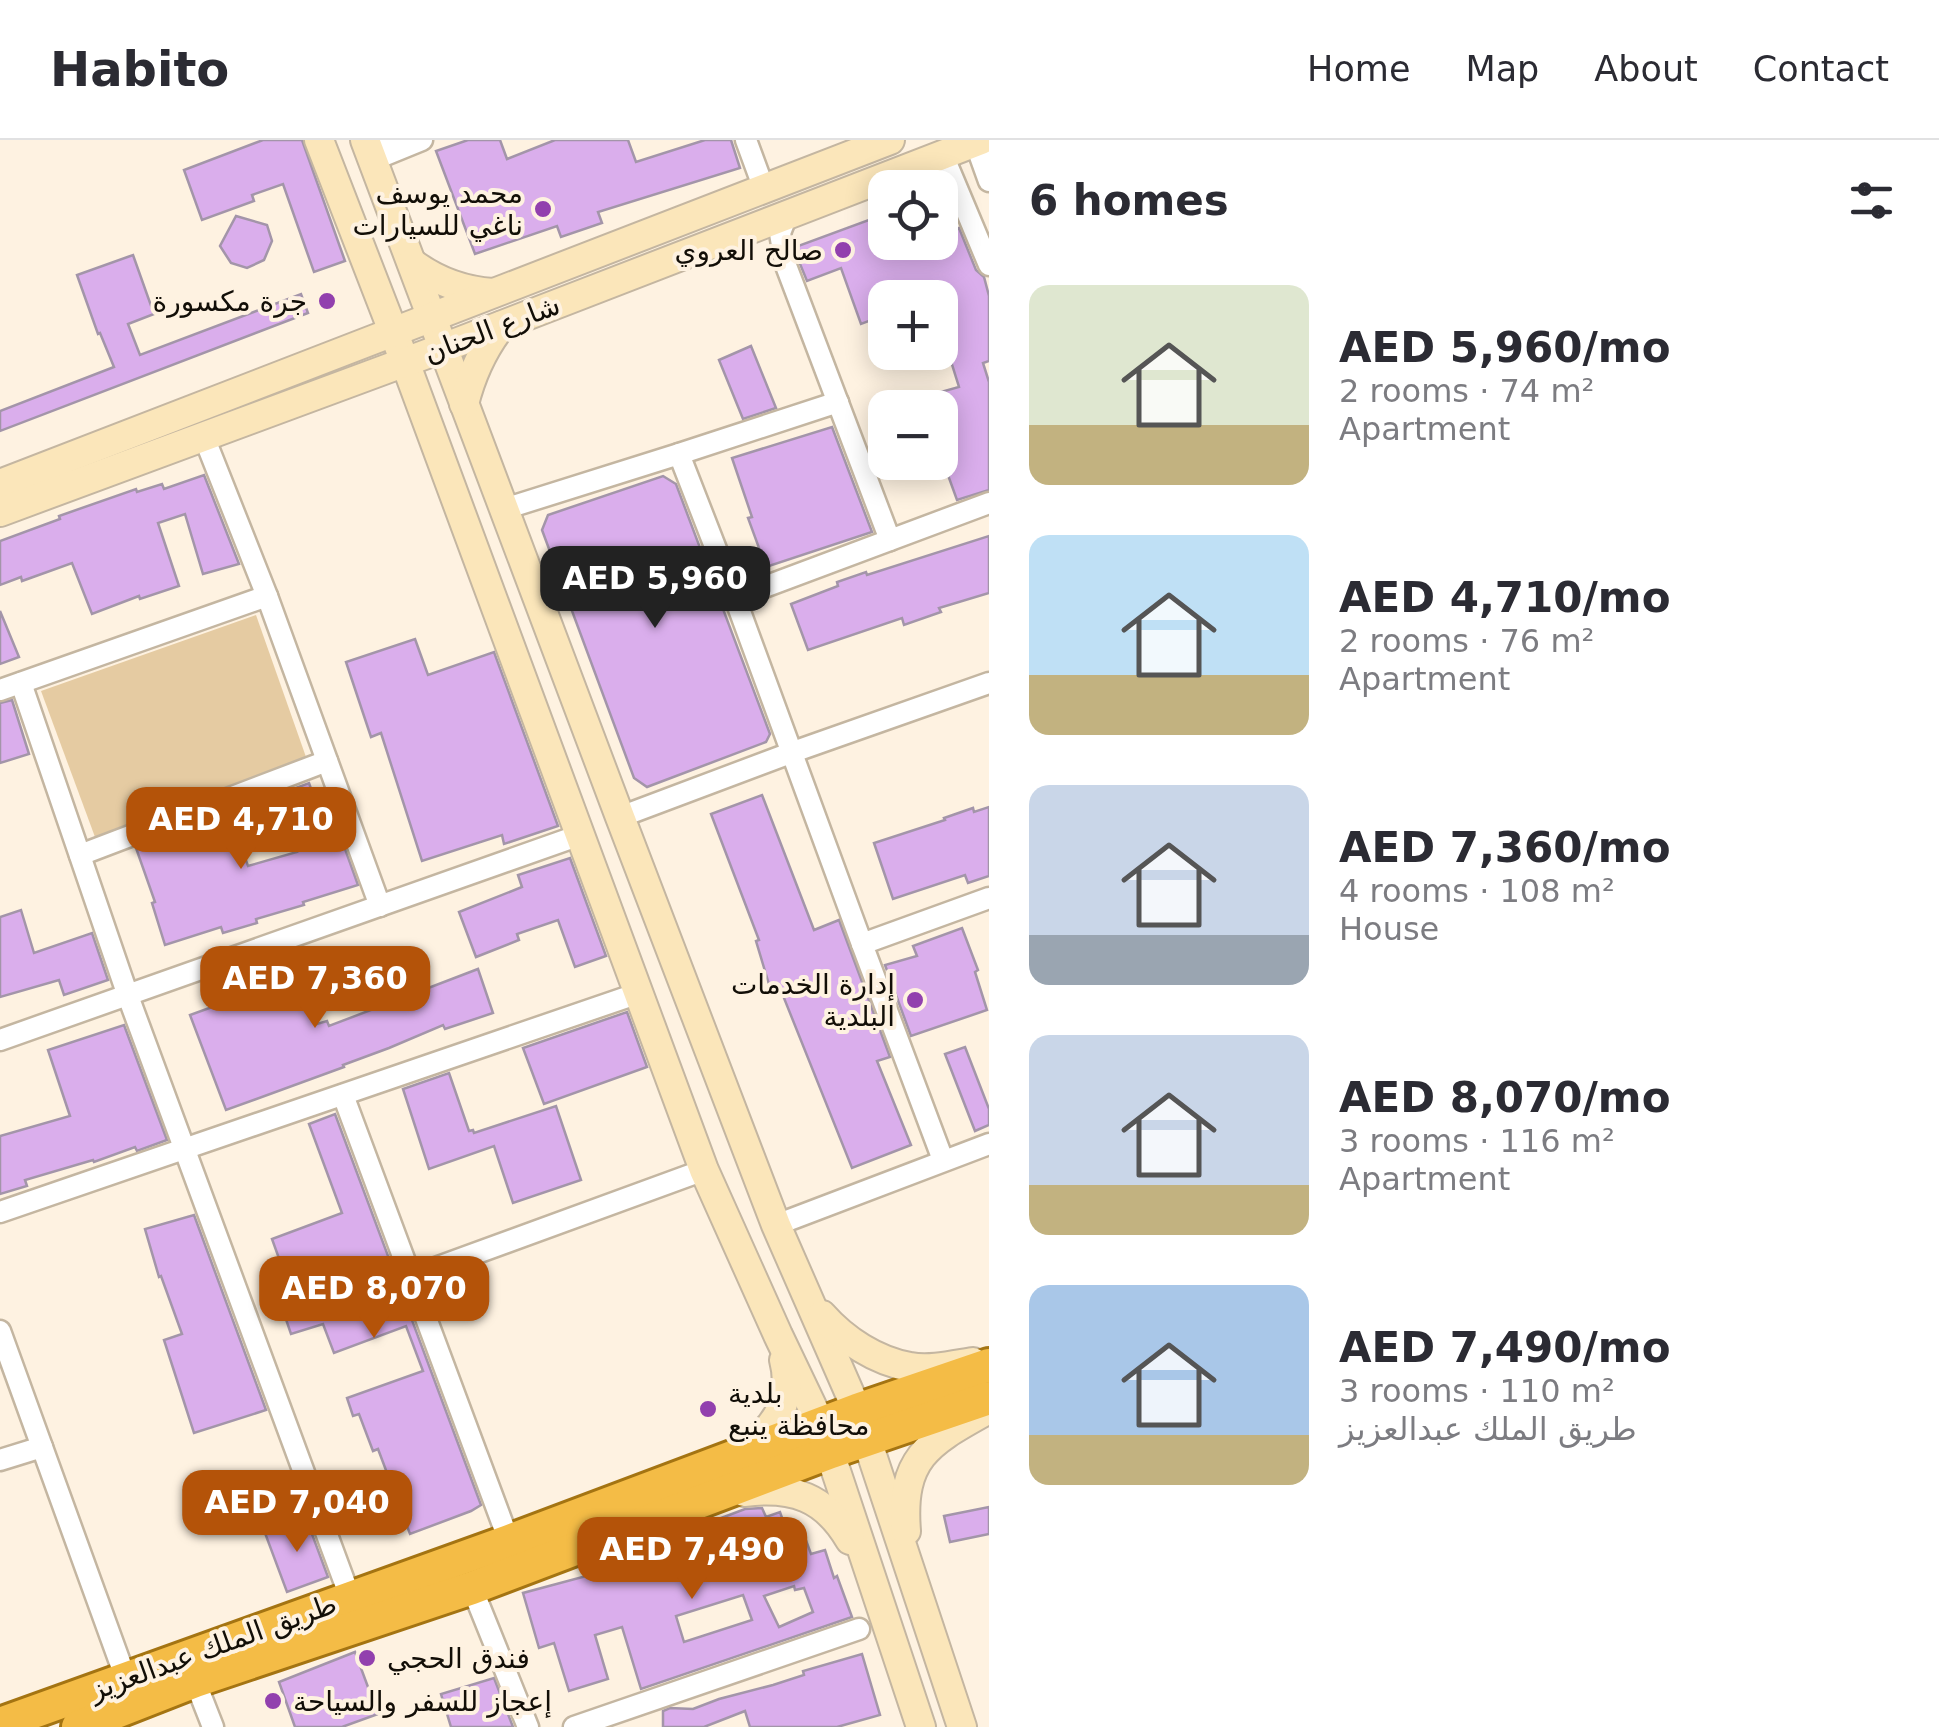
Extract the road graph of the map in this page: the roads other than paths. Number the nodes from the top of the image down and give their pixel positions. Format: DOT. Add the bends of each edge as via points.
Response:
graph roads {
  1 [pos="319,140"];
  2 [pos="422,140"];
  3 [pos="746,140"];
  4 [pos="890,140"];
  5 [pos="982,144"];
  6 [pos="376,147"];
  7 [pos="943,155"];
  8 [pos="989,181"];
  9 [pos="764,189"];
  10 [pos="787,215"];
  11 [pos="412,263"];
  12 [pos="989,266"];
  13 [pos="373,279"];
  14 [pos="493,293"];
  15 [pos="432,317"];
  16 [pos="500,326"];
  17 [pos="393,332"];
  18 [pos="444,348"];
  19 [pos="349,349"];
  20 [pos="405,362"];
  21 [pos="361,378"];
  22 [pos="838,402"];
  23 [pos="421,404"];
  24 [pos="464,404"];
  25 [pos="204,436"];
  26 [pos="679,454"];
  27 [pos="0,484"];
  28 [pos="989,502"];
  29 [pos="504,510"];
  30 [pos="0,512"];
  31 [pos="890,540"];
  32 [pos="267,596"];
  33 [pos="734,598"];
  34 [pos="21,683"];
  35 [pos="989,684"];
  36 [pos="0,690"];
  37 [pos="793,752"];
  38 [pos="327,761"];
  39 [pos="620,817"];
  40 [pos="580,835"];
  41 [pos="80,856"];
  42 [pos="989,898"];
  43 [pos="380,906"];
  44 [pos="862,944"];
  45 [pos="639,993"];
  46 [pos="128,996"];
  47 [pos="0,1040"];
  48 [pos="343,1095"];
  49 [pos="989,1144"];
  50 [pos="183,1149"];
  51 [pos="943,1160"];
  52 [pos="704,1170"];
  53 [pos="0,1212"];
  54 [pos="776,1225"];
  55 [pos="411,1277"];
  56 [pos="808,1299"];
  57 [pos="0,1331"];
  58 [pos="778,1335"];
  59 [pos="989,1362"];
  60 [pos="989,1398"];
  61 [pos="989,1409"];
  62 [pos="861,1425"];
  63 [pos="826,1438"];
  64 [pos="42,1448"];
  65 [pos="0,1460"];
  66 [pos="709,1482"];
  67 [pos="510,1541"];
  68 [pos="909,1568"];
  69 [pos="872,1579"];
  70 [pos="472,1588"];
  71 [pos="350,1597"];
  72 [pos="858,1629"];
  73 [pos="126,1679"];
  74 [pos="195,1681"];
  75 [pos="0,1724"];
  76 [pos="78,1727"];
  77 [pos="213,1727"];
  78 [pos="528,1727"];
  79 [pos="574,1727"];
  80 [pos="921,1727"];
  81 [pos="962,1727"];
  1 -- 13 [label="main road"];
  2 -- 6 [label="street"];
  3 -- 9 [label="street"];
  4 -- 9 [label="main road, شارع الحنان"];
  5 -- 7 [label="main road, شارع الحنان"];
  5 -- 8 [label="street"];
  6 -- 11 [label="main road"];
  7 -- 10 [label="main road, شارع الحنان"];
  7 -- 12 [label="street"];
  9 -- 14 [label="main road, شارع الحنان"];
  10 -- 16 [label="main road, شارع الحنان"];
  10 -- 22 [label="street" via="782,253"];
  11 -- 14 [label="main road" via="470,292"];
  11 -- 15 [label="main road"];
  13 -- 17 [label="main road"];
  13 -- 19 [label="main road" via="372,299"];
  14 -- 15 [label="main road, شارع الحنان"];
  15 -- 17 [label="main road, شارع الحنان"];
  15 -- 18 [label="main road"];
  16 -- 18 [label="main road, شارع الحنان"];
  16 -- 24 [label="main road"];
  17 -- 19 [label="main road, شارع الحنان"];
  17 -- 20 [label="main road"];
  18 -- 20 [label="main road, شارع الحنان"];
  18 -- 24 [label="main road"];
  19 -- 27 [label="main road, شارع الحنان"];
  20 -- 21 [label="main road, شارع الحنان"];
  20 -- 23 [label="main road"];
  21 -- 23 [label="main road"];
  21 -- 25 [label="main road, شارع الحنان"];
  22 -- 26 [label="street"];
  22 -- 31 [label="street"];
  23 -- 40 [label="main road"];
  24 -- 29 [label="main road"];
  25 -- 30 [label="main road, شارع الحنان"];
  25 -- 32 [label="street"];
  26 -- 29 [label="street"];
  26 -- 33 [label="street"];
  28 -- 31 [label="street"];
  29 -- 39 [label="main road"];
  31 -- 33 [label="street"];
  32 -- 34 [label="street"];
  32 -- 38 [label="street"];
  33 -- 37 [label="street"];
  34 -- 36 [label="street"];
  34 -- 41 [label="street"];
  35 -- 37 [label="street"];
  37 -- 39 [label="street"];
  37 -- 44 [label="street"];
  38 -- 41 [label="street"];
  38 -- 43 [label="street"];
  39 -- 54 [label="main road"];
  40 -- 43 [label="street"];
  40 -- 45 [label="main road"];
  41 -- 46 [label="street"];
  42 -- 44 [label="street"];
  43 -- 46 [label="street"];
  44 -- 51 [label="street"];
  45 -- 48 [label="street"];
  45 -- 52 [label="main road"];
  46 -- 47 [label="street"];
  46 -- 50 [label="street"];
  48 -- 50 [label="street"];
  48 -- 55 [label="street"];
  49 -- 51 [label="street"];
  50 -- 53 [label="street"];
  50 -- 71 [label="street"];
  51 -- 54 [label="street"];
  52 -- 55 [label="street"];
  52 -- 58 [label="main road"];
  54 -- 56 [label="main road"];
  55 -- 67 [label="street"];
  56 -- 59 [label="main road" via="836,1332 896,1363 911,1368"];
  56 -- 62 [label="main road"];
  57 -- 64 [label="street"];
  58 -- 63 [label="main road"];
  58 -- 66 [label="main road" via="787,1372 783,1408"];
  59 -- 62 [label="highway, طريق الملك عبدالعزيز"];
  60 -- 62 [label="highway, طريق الملك عبدالعزيز"];
  61 -- 68 [label="main road" via="944,1434 918,1460 906,1492"];
  62 -- 63 [label="highway, طريق الملك عبدالعزيز"];
  62 -- 68 [label="main road"];
  63 -- 66 [label="highway, طريق الملك عبدالعزيز"];
  63 -- 69 [label="main road"];
  64 -- 65 [label="street"];
  64 -- 73 [label="street"];
  66 -- 67 [label="highway, طريق الملك عبدالعزيز"];
  66 -- 69 [label="main road" via="791,1491 826,1508"];
  66 -- 70 [label="highway, طريق الملك عبدالعزيز"];
  67 -- 71 [label="highway, طريق الملك عبدالعزيز"];
  68 -- 81 [label="main road"];
  69 -- 80 [label="main road"];
  70 -- 74 [label="highway, طريق الملك عبدالعزيز"];
  70 -- 78 [label="street"];
  71 -- 73 [label="highway, طريق الملك عبدالعزيز"];
  72 -- 79 [label="street"];
  73 -- 75 [label="highway, طريق الملك عبدالعزيز"];
  74 -- 76 [label="highway, طريق الملك عبدالعزيز"];
  74 -- 77 [label="street"];
}
